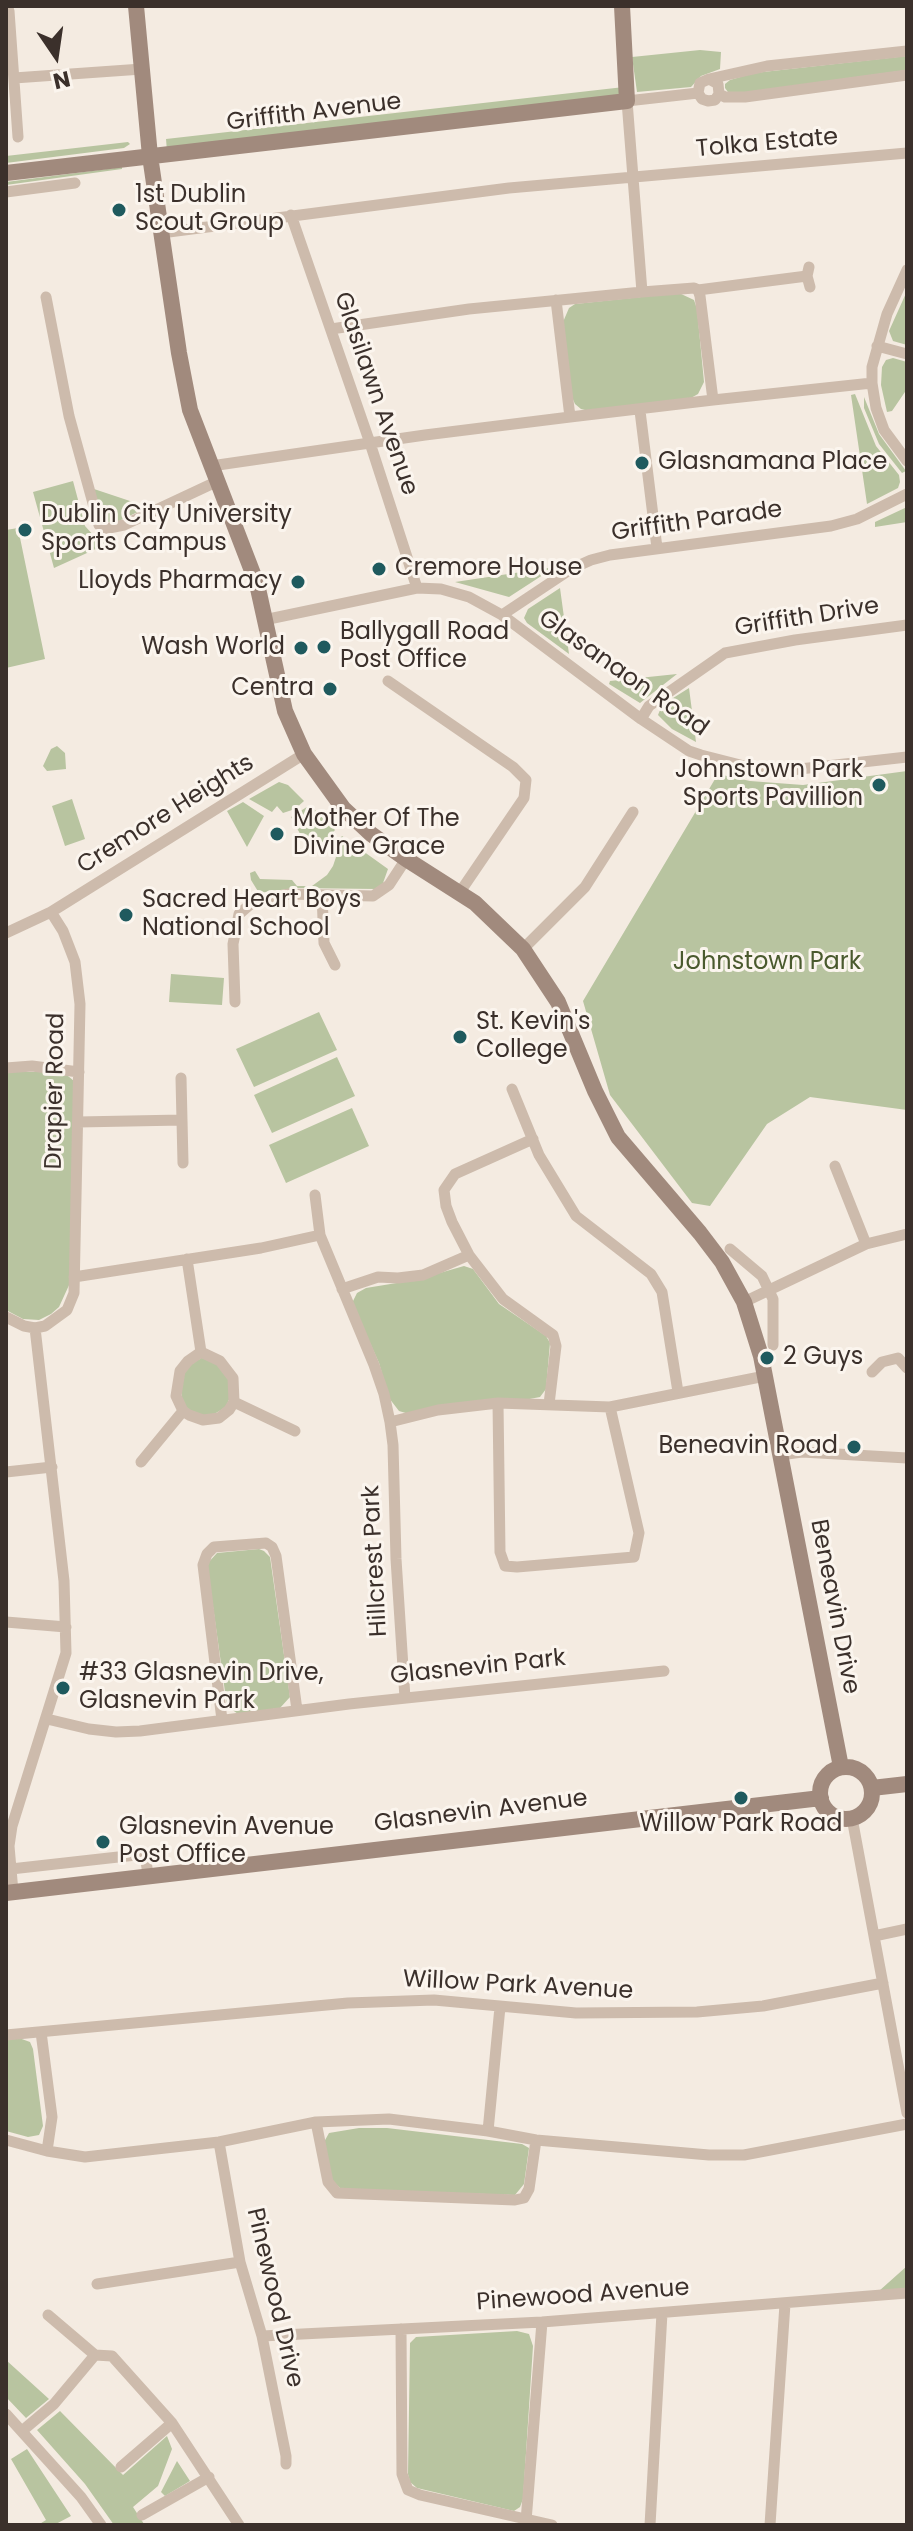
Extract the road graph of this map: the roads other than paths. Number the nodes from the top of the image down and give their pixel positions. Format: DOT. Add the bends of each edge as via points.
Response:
graph roads {
  1 [pos="136,6"];
  2 [pos="622,6"];
  3 [pos="9,11"];
  4 [pos="907,51"];
  5 [pos="142,69"];
  6 [pos="907,75"];
  7 [pos="14,78"];
  8 [pos="716,87"];
  9 [pos="698,93"];
  10 [pos="627,101"];
  11 [pos="18,137"];
  12 [pos="907,153"];
  13 [pos="150,156"];
  14 [pos="6,173"];
  15 [pos="631,177"];
  16 [pos="75,183"];
  17 [pos="6,192"];
  18 [pos="291,215"];
  19 [pos="161,233"];
  20 [pos="907,270"];
  21 [pos="809,277"];
  22 [pos="698,290"];
  23 [pos="642,292"];
  24 [pos="46,297"];
  25 [pos="556,300"];
  26 [pos="331,329"];
  27 [pos="877,346"];
  28 [pos="907,354"];
  29 [pos="872,383"];
  30 [pos="713,400"];
  31 [pos="640,411"];
  32 [pos="570,417"];
  33 [pos="370,443"];
  34 [pos="907,461"];
  35 [pos="214,474"];
  36 [pos="907,494"];
  37 [pos="657,548"];
  38 [pos="417,588"];
  39 [pos="502,615"];
  40 [pos="264,620"];
  41 [pos="907,625"];
  42 [pos="388,681"];
  43 [pos="641,719"];
  44 [pos="304,754"];
  45 [pos="907,757"];
  46 [pos="633,812"];
  47 [pos="406,859"];
  48 [pos="460,892"];
  49 [pos="322,895"];
  50 [pos="51,912"];
  51 [pos="6,933"];
  52 [pos="523,949"];
  53 [pos="335,965"];
  54 [pos="235,1002"];
  55 [pos="6,1068"];
  56 [pos="79,1072"];
  57 [pos="181,1078"];
  58 [pos="512,1089"];
  59 [pos="182,1120"];
  60 [pos="78,1122"];
  61 [pos="533,1139"];
  62 [pos="183,1163"];
  63 [pos="835,1166"];
  64 [pos="315,1195"];
  65 [pos="907,1234"];
  66 [pos="320,1235"];
  67 [pos="866,1244"];
  68 [pos="730,1249"];
  69 [pos="469,1255"];
  70 [pos="187,1259"];
  71 [pos="74,1277"];
  72 [pos="342,1289"];
  73 [pos="769,1289"];
  74 [pos="744,1302"];
  75 [pos="6,1317"];
  76 [pos="35,1328"];
  77 [pos="773,1345"];
  78 [pos="201,1352"];
  79 [pos="907,1368"];
  80 [pos="872,1372"];
  81 [pos="765,1376"];
  82 [pos="678,1392"];
  83 [pos="234,1402"];
  84 [pos="498,1403"];
  85 [pos="549,1404"];
  86 [pos="610,1407"];
  87 [pos="183,1411"];
  88 [pos="390,1422"];
  89 [pos="295,1431"];
  90 [pos="780,1455"];
  91 [pos="907,1458"];
  92 [pos="141,1462"];
  93 [pos="52,1467"];
  94 [pos="6,1472"];
  95 [pos="6,1622"];
  96 [pos="66,1627"];
  97 [pos="664,1671"];
  98 [pos="405,1698"];
  99 [pos="297,1710"];
  100 [pos="47,1719"];
  101 [pos="222,1720"];
  102 [pos="841,1767"];
  103 [pos="907,1784"];
  104 [pos="872,1788"];
  105 [pos="821,1798"];
  106 [pos="852,1818"];
  107 [pos="91,1860"];
  108 [pos="11,1869"];
  109 [pos="148,1875"];
  110 [pos="93,1881"];
  111 [pos="10,1892"];
  112 [pos="907,1929"];
  113 [pos="874,1936"];
  114 [pos="883,1983"];
  115 [pos="500,2007"];
  116 [pos="41,2032"];
  117 [pos="6,2035"];
  118 [pos="907,2113"];
  119 [pos="316,2122"];
  120 [pos="907,2124"];
  121 [pos="488,2131"];
  122 [pos="6,2140"];
  123 [pos="536,2140"];
  124 [pos="219,2142"];
  125 [pos="47,2151"];
  126 [pos="240,2262"];
  127 [pos="97,2284"];
  128 [pos="907,2293"];
  129 [pos="785,2304"];
  130 [pos="662,2313"];
  131 [pos="48,2315"];
  132 [pos="542,2322"];
  133 [pos="401,2329"];
  134 [pos="262,2336"];
  135 [pos="95,2355"];
  136 [pos="6,2414"];
  137 [pos="172,2423"];
  138 [pos="22,2431"];
  139 [pos="286,2464"];
  140 [pos="121,2467"];
  141 [pos="209,2477"];
  142 [pos="142,2515"];
  143 [pos="526,2521"];
  144 [pos="101,2525"];
  145 [pos="239,2525"];
  146 [pos="552,2525"];
  147 [pos="650,2525"];
  148 [pos="770,2525"];
  1 -- 5 [label="street, Beneavin Drive"];
  2 -- 10 [label="street"];
  3 -- 7 [label="street"];
  4 -- 8 [label="street" via="767,66 732,73"];
  5 -- 7 [label="street"];
  5 -- 13 [label="street, Beneavin Drive"];
  6 -- 8 [label="street" via="745,97 725,97"];
  7 -- 11 [label="street"];
  8 -- 9 [label="street" via="700,83"];
  8 -- 9 [label="street" via="715,100 702,99"];
  9 -- 10 [label="street"];
  10 -- 13 [label="street, Griffith Avenue"];
  10 -- 15 [label="street"];
  12 -- 15 [label="street, Tolka Estate"];
  13 -- 14 [label="street, Griffith Avenue"];
  13 -- 19 [label="street, Beneavin Drive"];
  15 -- 18 [label="street, Tolka Estate"];
  15 -- 23 [label="street"];
  16 -- 17 [label="street"];
  18 -- 19 [label="street, Tolka Estate"];
  18 -- 26 [label="street, Glasilawn Avenue"];
  19 -- 35 [label="street, Beneavin Drive" via="190,410"];
  20 -- 27 [label="street"];
  21 -- 22 [label="street"];
  22 -- 23 [label="street"];
  22 -- 30 [label="street"];
  23 -- 25 [label="street"];
  24 -- 35 [label="street" via="69,416 99,525 124,525"];
  25 -- 26 [label="street"];
  25 -- 32 [label="street"];
  26 -- 33 [label="street, Glasilawn Avenue"];
  27 -- 28 [label="street"];
  27 -- 29 [label="street"];
  29 -- 30 [label="street"];
  29 -- 34 [label="street" via="884,430"];
  30 -- 31 [label="street"];
  31 -- 32 [label="street"];
  31 -- 37 [label="street"];
  32 -- 33 [label="street"];
  33 -- 35 [label="street"];
  33 -- 38 [label="street, Glasilawn Avenue"];
  35 -- 40 [label="street, Beneavin Drive" via="247,553"];
  36 -- 37 [label="street, Griffith Parade" via="831,526"];
  37 -- 39 [label="street, Griffith Parade" via="610,555 571,569"];
  38 -- 39 [label="street, Glasanaon Road" via="469,597"];
  38 -- 40 [label="street, Glasanaon Road"];
  39 -- 43 [label="street, Glasanaon Road"];
  40 -- 44 [label="street, Beneavin Drive" via="285,711"];
  41 -- 43 [label="street, Griffith Drive" via="725,653 649,706"];
  42 -- 48 [label="street" via="526,780 524,798"];
  43 -- 45 [label="street, Glasanaon Road" via="689,751 756,769"];
  44 -- 47 [label="street, Beneavin Drive" via="343,808"];
  44 -- 50 [label="street, Cremore Heights"];
  46 -- 52 [label="street" via="585,887"];
  47 -- 48 [label="street, Beneavin Drive"];
  47 -- 49 [label="street" via="389,885 373,896"];
  48 -- 52 [label="street, Beneavin Drive"];
  49 -- 53 [label="street" via="324,943"];
  49 -- 54 [label="street" via="269,896 239,914 233,944"];
  50 -- 51 [label="street, Cremore Heights"];
  50 -- 56 [label="street, Drapier Road" via="75,962"];
  52 -- 74 [label="street, Beneavin Drive" via="558,1002 618,1137 700,1233"];
  55 -- 56 [label="street"];
  56 -- 60 [label="street, Drapier Road"];
  57 -- 59 [label="street"];
  58 -- 61 [label="street"];
  59 -- 60 [label="street"];
  59 -- 62 [label="street"];
  60 -- 71 [label="street, Drapier Road"];
  61 -- 69 [label="street" via="449,1180 446,1206"];
  61 -- 82 [label="street" via="576,1216 651,1274 662,1292"];
  63 -- 67 [label="street"];
  64 -- 66 [label="street, Hillcrest Park"];
  65 -- 67 [label="street"];
  66 -- 70 [label="street"];
  66 -- 72 [label="street, Hillcrest Park"];
  67 -- 73 [label="street"];
  68 -- 73 [label="street" via="762,1276"];
  69 -- 72 [label="street" via="423,1275 378,1277"];
  69 -- 85 [label="street" via="503,1299 553,1335"];
  70 -- 71 [label="street"];
  70 -- 78 [label="street"];
  71 -- 76 [label="street, Drapier Road" via="67,1310 56,1321"];
  72 -- 88 [label="street, Hillcrest Park" via="374,1365"];
  73 -- 74 [label="street"];
  73 -- 77 [label="street"];
  74 -- 81 [label="street, Beneavin Drive"];
  75 -- 76 [label="street"];
  76 -- 93 [label="street"];
  78 -- 83 [label="street" via="229,1370"];
  78 -- 87 [label="street" via="180,1371 176,1396"];
  79 -- 80 [label="street" via="898,1358 882,1362"];
  81 -- 82 [label="street"];
  81 -- 90 [label="street, Beneavin Drive"];
  82 -- 86 [label="street"];
  83 -- 87 [label="street" via="219,1418 203,1420"];
  83 -- 89 [label="street"];
  84 -- 85 [label="street"];
  84 -- 86 [label="street" via="500,1552 505,1566 517,1567 634,1557 639,1533"];
  84 -- 88 [label="street"];
  85 -- 86 [label="street"];
  87 -- 92 [label="street"];
  88 -- 98 [label="street, Hillcrest Park"];
  90 -- 91 [label="street"];
  90 -- 102 [label="street, Beneavin Drive"];
  93 -- 94 [label="street"];
  93 -- 96 [label="street"];
  95 -- 96 [label="street"];
  96 -- 100 [label="street" via="66,1653"];
  97 -- 98 [label="street, Glasnevin Park"];
  98 -- 99 [label="street, Glasnevin Park"];
  99 -- 101 [label="street, Glasnevin Park"];
  99 -- 101 [label="street" via="272,1547 214,1547 203,1565"];
  100 -- 101 [label="street, Glasnevin Park" via="116,1732"];
  100 -- 108 [label="street" via="12,1826"];
  102 -- 104 [label="street" via="864,1774"];
  102 -- 105 [label="street" via="823,1782"];
  103 -- 104 [label="street"];
  104 -- 106 [label="street" via="870,1804"];
  105 -- 106 [label="street" via="836,1817"];
  105 -- 109 [label="street, Glasnevin Avenue"];
  106 -- 113 [label="street"];
  107 -- 108 [label="street"];
  107 -- 109 [label="street" via="145,1854"];
  107 -- 110 [label="street"];
  108 -- 111 [label="street"];
  109 -- 110 [label="street, Glasnevin Avenue"];
  110 -- 111 [label="street, Glasnevin Avenue"];
  112 -- 113 [label="street"];
  113 -- 114 [label="street"];
  114 -- 115 [label="street, Willow Park Avenue" via="763,2006 697,2012"];
  114 -- 118 [label="street"];
  115 -- 116 [label="street, Willow Park Avenue" via="434,2000 348,2003"];
  115 -- 121 [label="street"];
  116 -- 117 [label="street, Willow Park Avenue"];
  116 -- 125 [label="street" via="52,2117"];
  119 -- 121 [label="street" via="389,2119"];
  119 -- 123 [label="street" via="328,2182 337,2193 524,2198"];
  119 -- 124 [label="street"];
  120 -- 123 [label="street" via="744,2155"];
  121 -- 123 [label="street"];
  122 -- 125 [label="street"];
  124 -- 125 [label="street" via="85,2157"];
  124 -- 126 [label="street, Pinewood Drive"];
  126 -- 127 [label="street"];
  126 -- 134 [label="street, Pinewood Drive"];
  128 -- 129 [label="street, Pinewood Avenue"];
  129 -- 130 [label="street, Pinewood Avenue"];
  129 -- 148 [label="street"];
  130 -- 132 [label="street, Pinewood Avenue"];
  130 -- 147 [label="street"];
  131 -- 135 [label="street"];
  132 -- 133 [label="street, Pinewood Avenue"];
  132 -- 143 [label="street"];
  133 -- 134 [label="street, Pinewood Avenue"];
  133 -- 143 [label="street" via="402,2474 408,2490"];
  134 -- 139 [label="street, Pinewood Drive"];
  135 -- 137 [label="street" via="112,2356"];
  135 -- 138 [label="street" via="54,2404"];
  136 -- 138 [label="street"];
  137 -- 140 [label="street"];
  137 -- 141 [label="street"];
  138 -- 144 [label="street"];
  141 -- 142 [label="street"];
  141 -- 145 [label="street"];
  143 -- 146 [label="street"];
}
